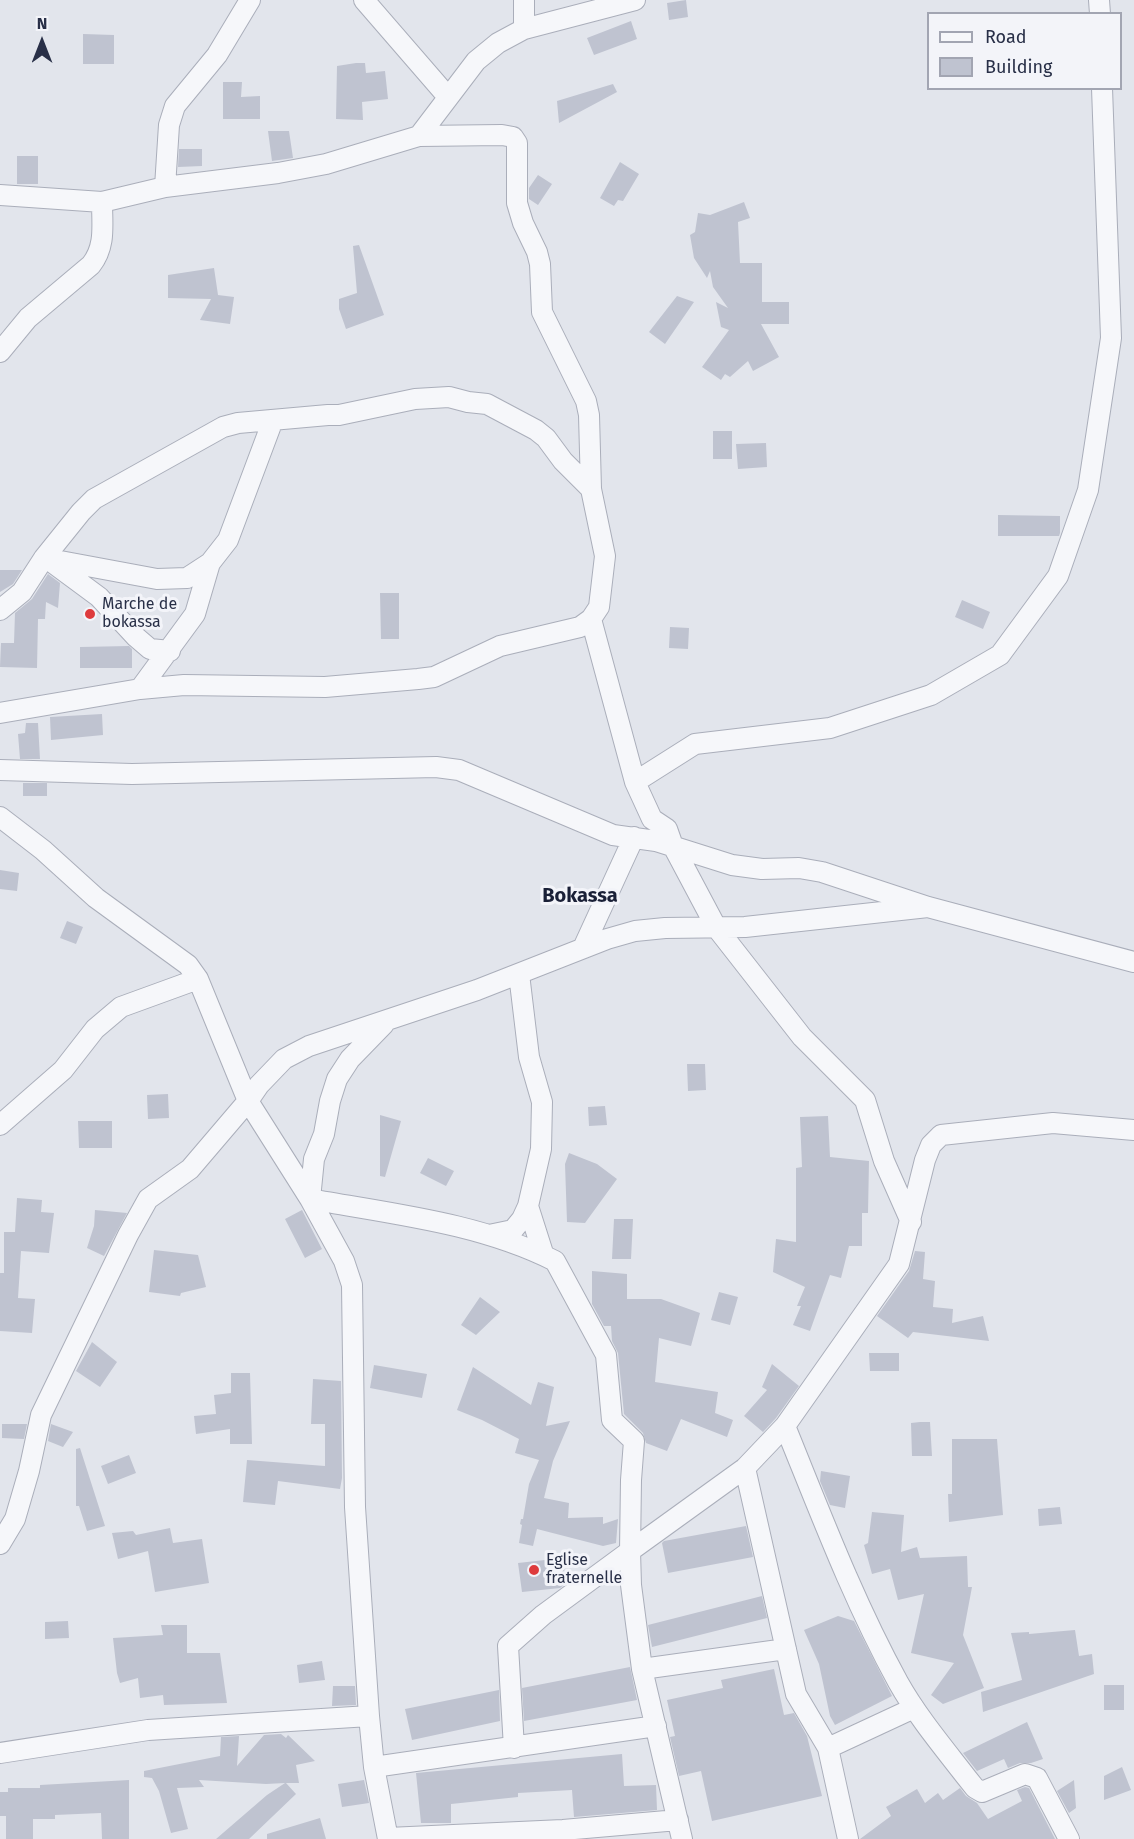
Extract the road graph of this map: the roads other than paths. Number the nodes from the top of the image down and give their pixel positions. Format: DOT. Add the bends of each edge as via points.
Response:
graph roads {
  1 [pos="250,0"];
  2 [pos="364,0"];
  3 [pos="524,0"];
  4 [pos="635,0"];
  5 [pos="524,29"];
  6 [pos="1102,90"];
  7 [pos="448,97"];
  8 [pos="419,136"];
  9 [pos="165,187"];
  10 [pos="0,195"];
  11 [pos="102,202"];
  12 [pos="0,352"];
  13 [pos="273,420"];
  14 [pos="591,489"];
  15 [pos="44,558"];
  16 [pos="210,563"];
  17 [pos="0,610"];
  18 [pos="591,618"];
  19 [pos="170,651"];
  20 [pos="140,689"];
  21 [pos="0,713"];
  22 [pos="0,770"];
  23 [pos="635,782"];
  24 [pos="0,817"];
  25 [pos="634,837"];
  26 [pos="673,846"];
  27 [pos="928,907"];
  28 [pos="716,927"];
  29 [pos="583,948"];
  30 [pos="1134,962"];
  31 [pos="519,975"];
  32 [pos="198,979"];
  33 [pos="386,1022"];
  34 [pos="248,1101"];
  35 [pos="0,1125"];
  36 [pos="1134,1130"];
  37 [pos="310,1199"];
  38 [pos="528,1206"];
  39 [pos="910,1222"];
  40 [pos="488,1235"];
  41 [pos="543,1253"];
  42 [pos="785,1426"];
  43 [pos="745,1468"];
  44 [pos="0,1544"];
  45 [pos="630,1551"];
  46 [pos="786,1648"];
  47 [pos="642,1669"];
  48 [pos="914,1708"];
  49 [pos="369,1716"];
  50 [pos="656,1726"];
  51 [pos="514,1748"];
  52 [pos="828,1748"];
  53 [pos="0,1753"];
  54 [pos="374,1767"];
  55 [pos="680,1829"];
  56 [pos="388,1839"];
  57 [pos="847,1839"];
  58 [pos="1069,1839"];
  1 -- 9 [label="street" via="217,55 175,106 169,124"];
  2 -- 7 [label="street"];
  3 -- 5 [label="street"];
  4 -- 5 [label="street"];
  5 -- 7 [label="street" via="476,61"];
  6 -- 23 [label="street" via="1111,338 1088,490 1058,576 1000,655 931,695 830,728 695,744"];
  7 -- 8 [label="street"];
  8 -- 9 [label="street" via="316,166"];
  8 -- 14 [label="street" via="502,135 513,137 517,143 517,203 540,264 542,312 586,400"];
  9 -- 11 [label="street"];
  10 -- 11 [label="street"];
  11 -- 12 [label="street" via="99,254 28,318"];
  13 -- 14 [label="street" via="339,415 416,399 449,397 487,404 546,438"];
  13 -- 15 [label="street" via="223,427 94,499"];
  13 -- 16 [label="street" via="228,540"];
  14 -- 18 [label="street" via="605,556 599,607"];
  15 -- 16 [label="street" via="157,579 187,578"];
  15 -- 17 [label="street" via="22,592"];
  15 -- 19 [label="street" via="99,597 150,649"];
  16 -- 19 [label="street" via="195,614"];
  18 -- 20 [label="street" via="580,627 500,646 434,676 418,679 325,687 184,685"];
  18 -- 23 [label="street"];
  19 -- 20 [label="street"];
  20 -- 21 [label="street"];
  22 -- 25 [label="street" via="132,774 436,766 459,770 613,835"];
  23 -- 26 [label="street" via="652,819 667,829"];
  24 -- 32 [label="street" via="96,898 188,965"];
  25 -- 26 [label="street"];
  25 -- 29 [label="street"];
  26 -- 27 [label="street" via="732,865 822,872"];
  26 -- 28 [label="street"];
  27 -- 28 [label="street"];
  27 -- 30 [label="street"];
  28 -- 29 [label="street" via="635,931"];
  28 -- 39 [label="street" via="802,1037 866,1100 884,1161"];
  29 -- 31 [label="street"];
  31 -- 33 [label="street"];
  31 -- 38 [label="street" via="529,1057 542,1102 541,1149"];
  32 -- 34 [label="street"];
  32 -- 35 [label="street" via="121,1007 95,1029 63,1070"];
  33 -- 34 [label="street" via="296,1052 284,1059"];
  33 -- 37 [label="street" via="350,1059 337,1079 314,1159"];
  34 -- 37 [label="street"];
  34 -- 44 [label="street" via="190,1169 148,1199 41,1414 15,1520"];
  36 -- 39 [label="street" via="1053,1123 941,1135 930,1145"];
  37 -- 40 [label="street"];
  37 -- 49 [label="street" via="344,1261 352,1286 355,1507"];
  38 -- 40 [label="street" via="513,1230"];
  38 -- 41 [label="street"];
  39 -- 42 [label="street" via="899,1263"];
  40 -- 41 [label="street"];
  41 -- 45 [label="street" via="555,1261 606,1355 612,1420 634,1441"];
  42 -- 43 [label="street"];
  42 -- 48 [label="street" via="860,1607"];
  43 -- 45 [label="street"];
  43 -- 46 [label="street"];
  45 -- 47 [label="street"];
  45 -- 51 [label="street" via="508,1646"];
  46 -- 47 [label="street"];
  46 -- 52 [label="street" via="796,1694"];
  47 -- 50 [label="street"];
  48 -- 52 [label="street"];
  48 -- 58 [label="street" via="982,1792 1025,1774 1037,1778"];
  49 -- 53 [label="street" via="148,1730"];
  49 -- 54 [label="street"];
  50 -- 51 [label="street"];
  50 -- 55 [label="street"];
  51 -- 54 [label="street"];
  52 -- 57 [label="street"];
  54 -- 56 [label="street"];
  55 -- 56 [label="street" via="563,1830"];
}
